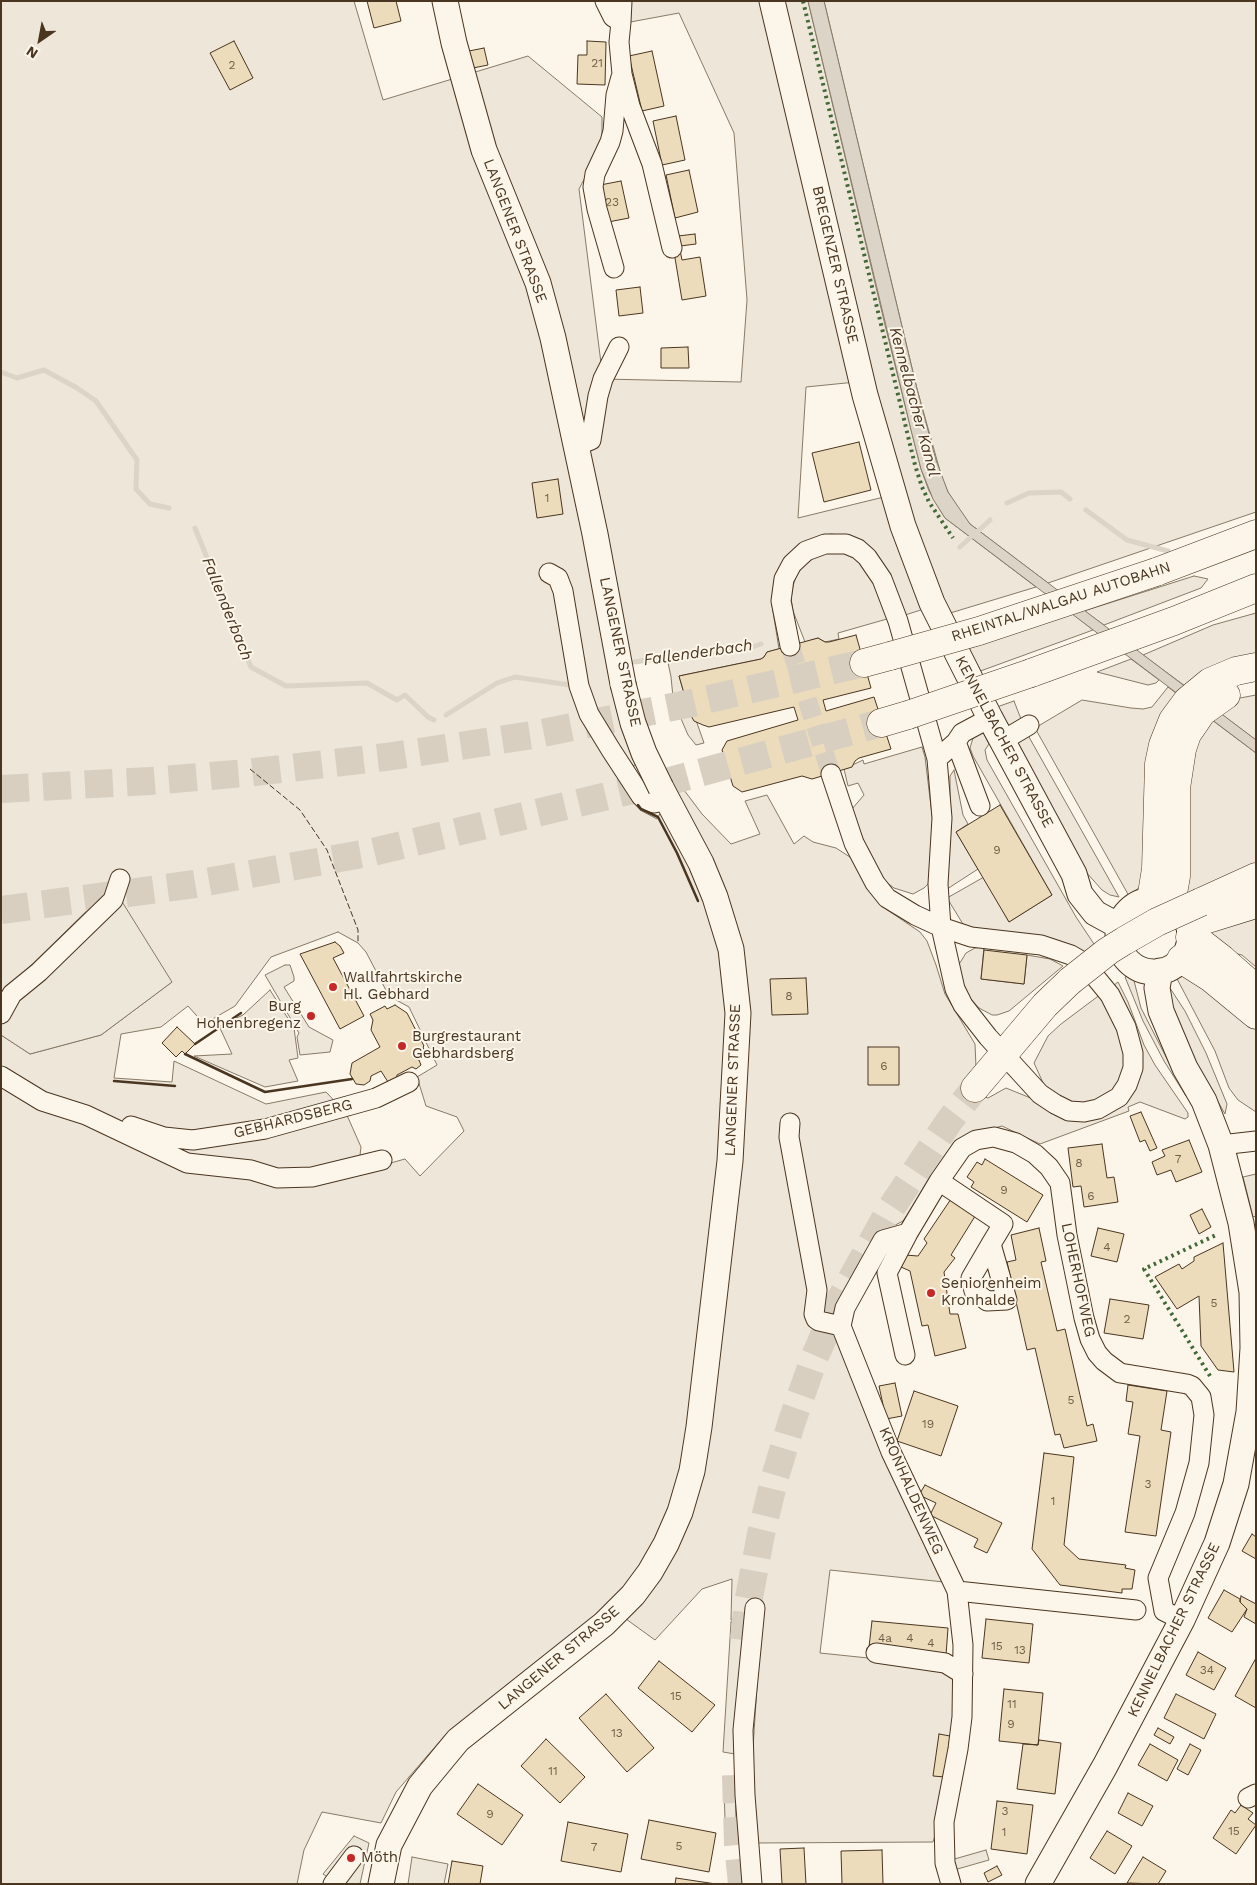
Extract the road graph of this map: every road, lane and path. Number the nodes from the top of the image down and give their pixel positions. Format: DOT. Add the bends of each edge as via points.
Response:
graph roads {
  1 [pos="445,1"];
  2 [pos="605,1"];
  3 [pos="622,1"];
  4 [pos="772,1"];
  5 [pos="620,22"];
  6 [pos="622,74"];
  7 [pos="672,248"];
  8 [pos="614,268"];
  9 [pos="619,347"];
  10 [pos="576,446"];
  11 [pos="903,526"];
  12 [pos="1256,534"];
  13 [pos="549,573"];
  14 [pos="1256,588"];
  15 [pos="790,646"];
  16 [pos="864,663"];
  17 [pos="1256,668"];
  18 [pos="1256,686"];
  19 [pos="1210,693"];
  20 [pos="990,718"];
  21 [pos="882,723"];
  22 [pos="1029,725"];
  23 [pos="1002,741"];
  24 [pos="956,742"];
  25 [pos="937,759"];
  26 [pos="831,774"];
  27 [pos="664,794"];
  28 [pos="980,806"];
  29 [pos="1256,877"];
  30 [pos="120,879"];
  31 [pos="1256,886"];
  32 [pos="1256,904"];
  33 [pos="1142,910"];
  34 [pos="941,927"];
  35 [pos="1185,936"];
  36 [pos="1256,989"];
  37 [pos="1,1014"];
  38 [pos="1256,1015"];
  39 [pos="1011,1046"];
  40 [pos="1,1076"];
  41 [pos="410,1082"];
  42 [pos="975,1088"];
  43 [pos="86,1115"];
  44 [pos="790,1123"];
  45 [pos="1256,1141"];
  46 [pos="1221,1145"];
  47 [pos="382,1160"];
  48 [pos="939,1181"];
  49 [pos="908,1233"];
  50 [pos="991,1244"];
  51 [pos="841,1326"];
  52 [pos="904,1355"];
  53 [pos="957,1591"];
  54 [pos="755,1608"];
  55 [pos="1136,1610"];
  56 [pos="1182,1620"];
  57 [pos="876,1653"];
  58 [pos="963,1674"];
  59 [pos="354,1856"];
  60 [pos="333,1884"];
  61 [pos="381,1884"];
  62 [pos="752,1884"];
  63 [pos="951,1884"];
  64 [pos="1038,1884"];
  1 -- 10 [label="main road, LANGENER STRASSE" via="484,150 538,283 554,338"];
  2 -- 5 [label="street" via="613,17"];
  3 -- 5 [label="street"];
  4 -- 11 [label="main road, BREGENZER STRASSE" via="865,396"];
  5 -- 6 [label="street"];
  6 -- 7 [label="street" via="630,106 652,164"];
  6 -- 8 [label="street" via="616,95 613,132 592,187"];
  9 -- 10 [label="street" via="603,379 591,440"];
  10 -- 27 [label="main road, LANGENER STRASSE, bridge" via="623,684 644,753"];
  11 -- 20 [label="main road, KENNELBACHER STRASSE" via="932,603"];
  12 -- 16 [label="highway, RHEINTAL/WALGAU AUTOBAHN, bridge" via="1156,572 979,630"];
  13 -- 27 [label="street" via="558,578 563,591 579,686 590,714 641,796 654,803"];
  14 -- 21 [label="highway, bridge" via="1031,673"];
  15 -- 25 [label="street" via="781,602 784,579 792,564 806,551 825,544 846,544 858,549 876,568 895,612"];
  17 -- 19 [label="highway" via="1219,677"];
  18 -- 19 [label="highway"];
  19 -- 33 [label="highway" via="1202,712 1187,715 1188,734 1178,767 1176,876"];
  20 -- 23 [label="main road, KENNELBACHER STRASSE"];
  20 -- 24 [label="street" via="962,733"];
  22 -- 23 [label="street"];
  23 -- 33 [label="main road, KENNELBACHER STRASSE" via="1074,874 1099,899"];
  24 -- 25 [label="street"];
  24 -- 28 [label="street"];
  25 -- 34 [label="street" via="942,818 938,884"];
  26 -- 34 [label="street" via="854,843 875,882 896,904"];
  27 -- 61 [label="main road, LANGENER STRASSE" via="701,863 715,897 731,949 738,1013 730,1161 692,1471 666,1544 633,1595 604,1624 458,1740 420,1786 389,1845"];
  29 -- 35 [label="highway"];
  30 -- 37 [label="street" via="110,904 12,994"];
  31 -- 35 [label="highway"];
  32 -- 35 [label="highway"];
  33 -- 35 [label="main road, KENNELBACHER STRASSE" via="1182,914 1188,924"];
  33 -- 35 [label="main road" via="1118,934 1123,954 1130,962"];
  34 -- 39 [label="street" via="955,989 963,1005"];
  34 -- 39 [label="street" via="971,937 1041,945 1082,962 1119,1011 1130,1040 1133,1068 1127,1085 1114,1101 1098,1109 1069,1111 1040,1094"];
  35 -- 36 [label="highway" via="1222,958"];
  35 -- 38 [label="highway" via="1211,978"];
  35 -- 39 [label="highway, bridge" via="1164,919 1108,951 1075,987 1045,1005"];
  35 -- 46 [label="main road, KENNELBACHER STRASSE" via="1157,988 1158,998 1185,1068 1204,1101"];
  39 -- 42 [label="highway"];
  40 -- 43 [label="street, GEBHARDSBERG" via="42,1101"];
  41 -- 43 [label="street, GEBHARDSBERG" via="376,1098 273,1127 194,1140 164,1136"];
  43 -- 47 [label="street, GEBHARDSBERG" via="186,1163 252,1170 277,1178 312,1177"];
  44 -- 51 [label="street" via="789,1137 818,1290 814,1314 819,1321"];
  45 -- 46 [label="street"];
  46 -- 56 [label="main road, KENNELBACHER STRASSE" via="1241,1223 1252,1292 1252,1378 1236,1484 1217,1543"];
  48 -- 49 [label="street, LOHERHOFWEG"];
  48 -- 50 [label="street" via="1003,1224"];
  48 -- 56 [label="street, LOHERHOFWEG" via="962,1148 976,1140 994,1136 1035,1154 1060,1183 1084,1318 1097,1353 1120,1373 1188,1384 1201,1397 1204,1415 1198,1463 1185,1513 1158,1578 1164,1611"];
  49 -- 51 [label="street" via="883,1240 845,1308"];
  49 -- 52 [label="street, LOHERHOFWEG" via="887,1273"];
  51 -- 53 [label="street, KRONHALDENWEG" via="890,1452"];
  53 -- 55 [label="street"];
  53 -- 58 [label="street, KRONHALDENWEG"];
  54 -- 62 [label="street" via="743,1730"];
  56 -- 64 [label="main road, KENNELBACHER STRASSE"];
  57 -- 58 [label="street" via="945,1663"];
  58 -- 63 [label="street, KRONHALDENWEG" via="958,1749 944,1822 945,1863"];
  59 -- 60 [label="street"];
}
